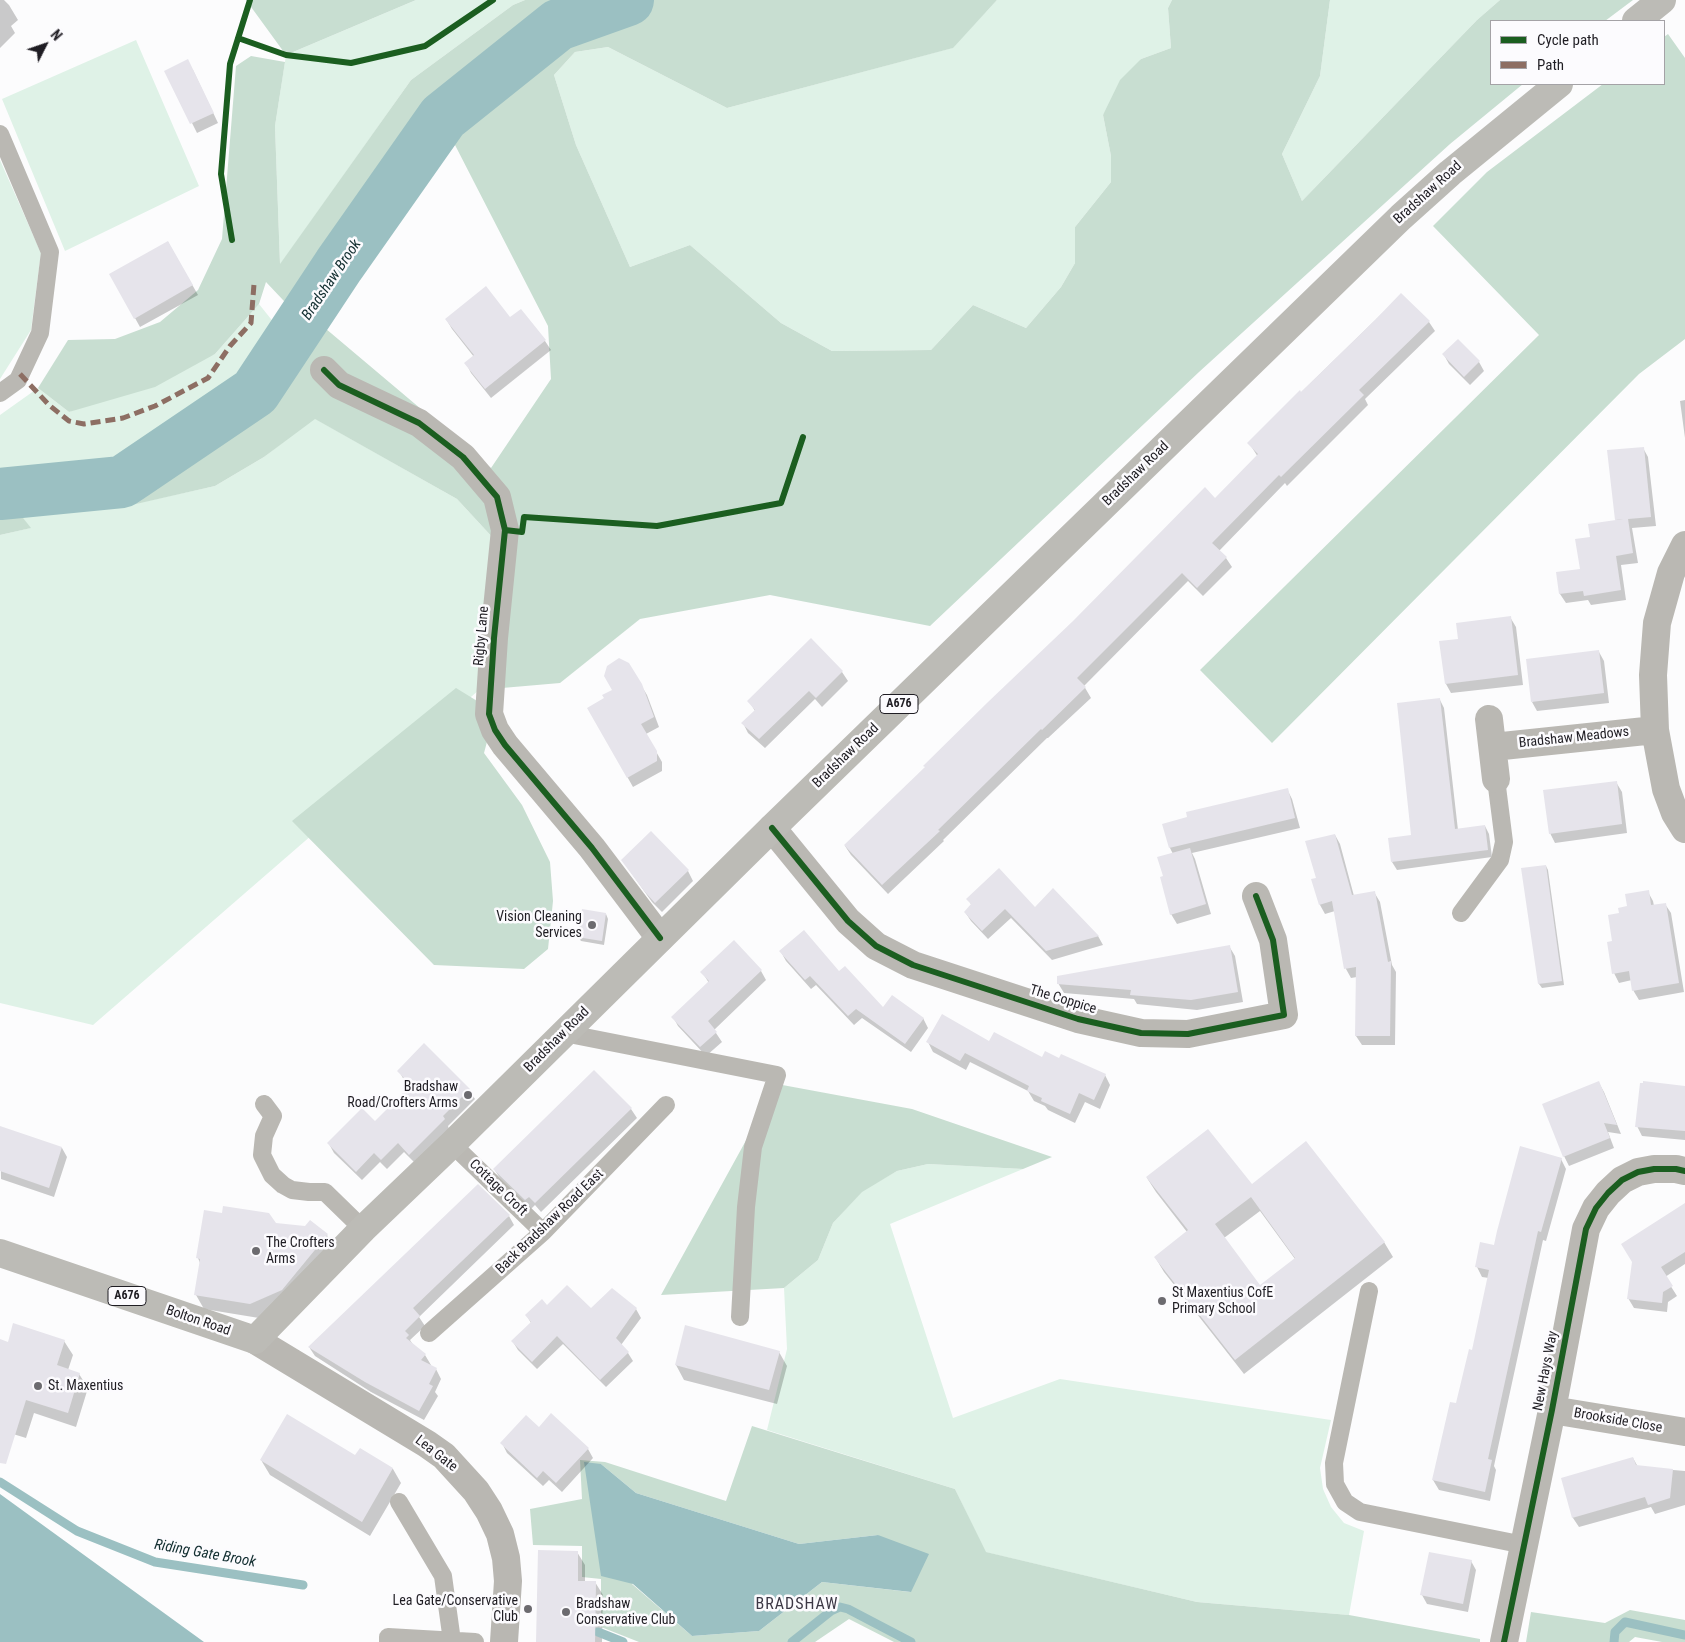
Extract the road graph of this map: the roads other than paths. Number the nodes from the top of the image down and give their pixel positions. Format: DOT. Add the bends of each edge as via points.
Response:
graph roads {
  1 [pos="1662,0"];
  2 [pos="1637,20"];
  3 [pos="1558,85"];
  4 [pos="0,134"];
  5 [pos="324,370"];
  6 [pos="0,393"];
  7 [pos="1685,545"];
  8 [pos="1489,719"];
  9 [pos="1655,730"];
  10 [pos="1493,747"];
  11 [pos="1496,779"];
  12 [pos="772,828"];
  13 [pos="1685,829"];
  14 [pos="1256,896"];
  15 [pos="1461,913"];
  16 [pos="660,938"];
  17 [pos="564,1032"];
  18 [pos="264,1104"];
  19 [pos="666,1106"];
  20 [pos="452,1144"];
  21 [pos="1685,1171"];
  22 [pos="363,1229"];
  23 [pos="543,1232"];
  24 [pos="0,1253"];
  25 [pos="1369,1291"];
  26 [pos="740,1317"];
  27 [pos="429,1333"];
  28 [pos="254,1340"];
  29 [pos="1552,1410"];
  30 [pos="1685,1432"];
  31 [pos="399,1502"];
  32 [pos="1524,1545"];
  33 [pos="452,1640"];
  34 [pos="388,1642"];
  35 [pos="475,1642"];
  36 [pos="504,1642"];
  37 [pos="1504,1642"];
  1 -- 2 [label="main road"];
  3 -- 12 [label="main road, Bradshaw Road / A676" via="1401,217"];
  4 -- 6 [label="lane" via="50,252 40,333 18,380"];
  5 -- 16 [label="street, Rigby Lane" via="339,385 419,423 463,457 497,497 506,530 489,714 506,745 592,848"];
  7 -- 9 [label="street" via="1671,572 1657,623 1652,675"];
  8 -- 10 [label="street"];
  9 -- 10 [label="street, Bradshaw Meadows"];
  9 -- 13 [label="street" via="1666,789"];
  10 -- 11 [label="street"];
  11 -- 15 [label="lane" via="1504,842 1500,860"];
  12 -- 14 [label="street, The Coppice" via="848,921 876,946 913,965 1078,1019 1141,1033 1188,1034 1284,1014 1273,940"];
  12 -- 16 [label="main road, Bradshaw Road / A676"];
  16 -- 17 [label="main road, Bradshaw Road / A676"];
  17 -- 20 [label="main road, Bradshaw Road / A676"];
  17 -- 26 [label="lane" via="777,1075 753,1147"];
  18 -- 22 [label="lane" via="273,1116 264,1136 262,1155 272,1175 292,1190 325,1192"];
  19 -- 23 [label="lane, Back Bradshaw Road East"];
  20 -- 22 [label="main road, Bradshaw Road / A676"];
  20 -- 23 [label="lane, Cottage Croft"];
  21 -- 29 [label="street, New Hays Way" via="1654,1169 1638,1172 1622,1180 1596,1208 1586,1229"];
  22 -- 28 [label="main road, Bradshaw Road / A676"];
  23 -- 27 [label="lane, Back Bradshaw Road East"];
  24 -- 28 [label="main road, Bolton Road / A676"];
  25 -- 32 [label="lane" via="1334,1463 1335,1484 1345,1502 1360,1512"];
  28 -- 36 [label="main road, Lea Gate" via="444,1456 476,1491 500,1534 506,1558 508,1580"];
  29 -- 30 [label="street, Brookside Close"];
  29 -- 32 [label="street, New Hays Way"];
  31 -- 33 [label="lane" via="443,1576"];
  32 -- 37 [label="street, New Hays Way"];
  33 -- 34 [label="lane" via="388,1637"];
  33 -- 35 [label="lane"];
}
